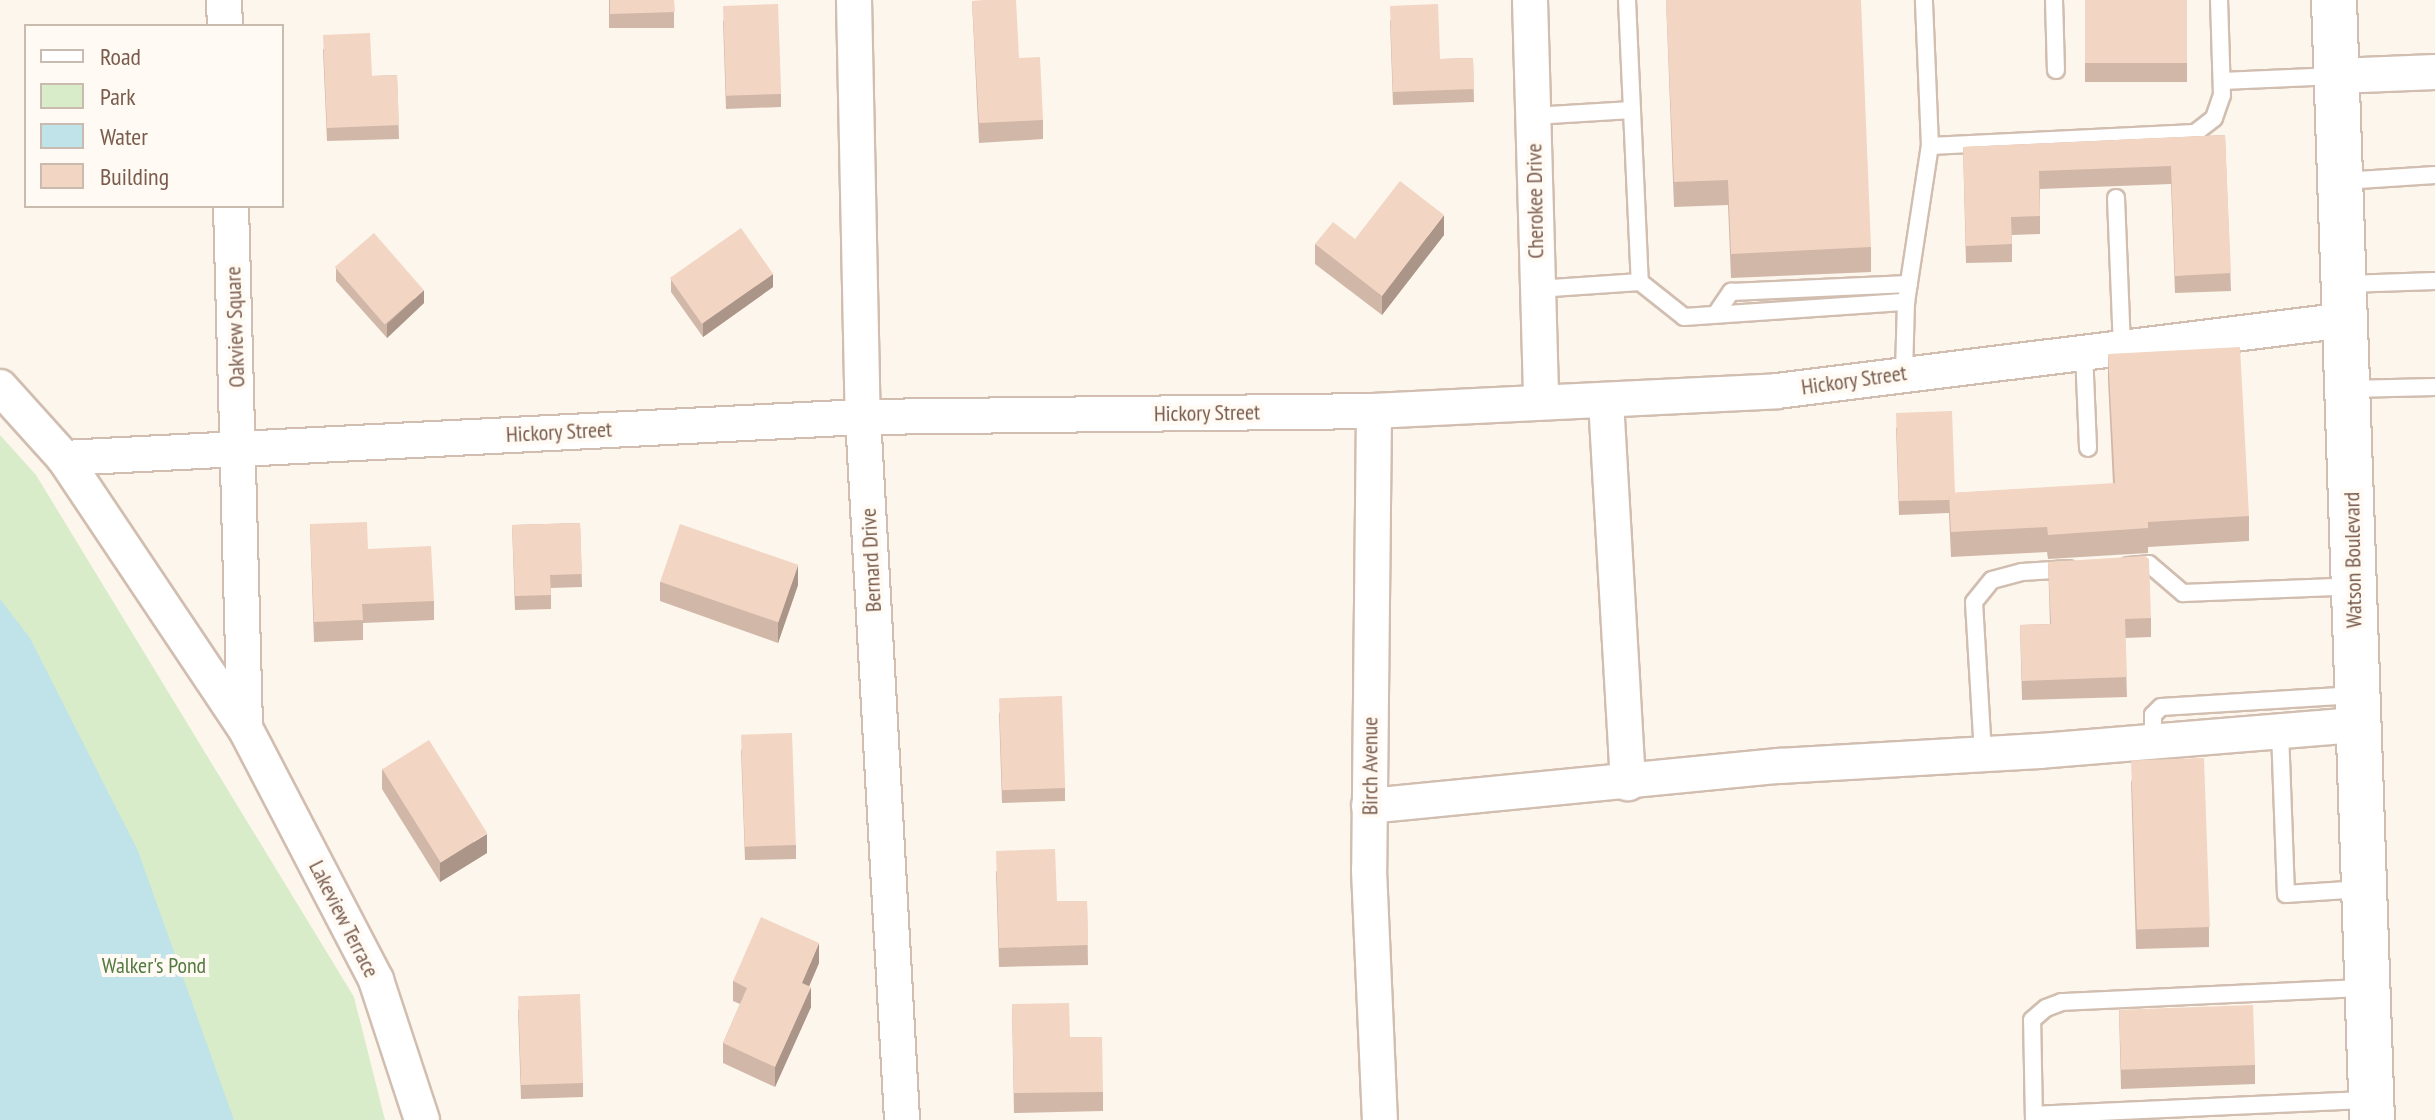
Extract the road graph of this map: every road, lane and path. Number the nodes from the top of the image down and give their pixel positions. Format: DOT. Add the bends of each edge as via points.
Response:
graph roads {
  1 [pos="224,0"];
  2 [pos="854,0"];
  3 [pos="1530,0"];
  4 [pos="1627,0"];
  5 [pos="1924,0"];
  6 [pos="2054,0"];
  7 [pos="2219,0"];
  8 [pos="2334,0"];
  9 [pos="225,24"];
  10 [pos="2056,70"];
  11 [pos="2435,72"];
  12 [pos="2337,76"];
  13 [pos="2222,81"];
  14 [pos="1632,110"];
  15 [pos="1533,116"];
  16 [pos="1930,146"];
  17 [pos="2435,175"];
  18 [pos="2341,181"];
  19 [pos="2116,198"];
  20 [pos="231,208"];
  21 [pos="2435,281"];
  22 [pos="1640,282"];
  23 [pos="1909,284"];
  24 [pos="1537,289"];
  25 [pos="1906,302"];
  26 [pos="2346,302"];
  27 [pos="1716,314"];
  28 [pos="2122,347"];
  29 [pos="2084,352"];
  30 [pos="1904,373"];
  31 [pos="0,387"];
  32 [pos="2435,387"];
  33 [pos="2349,389"];
  34 [pos="1541,401"];
  35 [pos="1606,401"];
  36 [pos="1374,411"];
  37 [pos="863,417"];
  38 [pos="239,448"];
  39 [pos="2088,448"];
  40 [pos="64,458"];
  41 [pos="2117,566"];
  42 [pos="2086,568"];
  43 [pos="2354,586"];
  44 [pos="2357,710"];
  45 [pos="245,728"];
  46 [pos="2280,731"];
  47 [pos="2153,742"];
  48 [pos="1983,754"];
  49 [pos="1628,783"];
  50 [pos="1369,806"];
  51 [pos="2364,889"];
  52 [pos="2367,988"];
  53 [pos="2372,1110"];
  54 [pos="2034,1117"];
  55 [pos="422,1120"];
  56 [pos="902,1120"];
  57 [pos="1380,1120"];
  1 -- 9 [label="street"];
  2 -- 37 [label="street, Bernard Drive"];
  3 -- 15 [label="street, Cherokee Drive"];
  4 -- 14 [label="lane"];
  5 -- 16 [label="lane"];
  6 -- 10 [label="lane"];
  7 -- 13 [label="lane"];
  8 -- 12 [label="main road, Watson Boulevard"];
  11 -- 12 [label="street"];
  12 -- 13 [label="lane"];
  12 -- 18 [label="main road, Watson Boulevard"];
  13 -- 16 [label="lane" via="2214,118 2195,133"];
  14 -- 15 [label="lane"];
  14 -- 22 [label="lane"];
  15 -- 24 [label="street, Cherokee Drive"];
  16 -- 23 [label="lane"];
  17 -- 18 [label="lane"];
  18 -- 26 [label="main road, Watson Boulevard"];
  19 -- 28 [label="lane"];
  20 -- 38 [label="street, Oakview Square"];
  21 -- 26 [label="lane"];
  22 -- 24 [label="lane"];
  22 -- 27 [label="lane" via="1684,317"];
  23 -- 25 [label="lane"];
  23 -- 27 [label="lane" via="1731,292"];
  24 -- 34 [label="street, Cherokee Drive"];
  25 -- 27 [label="lane"];
  25 -- 30 [label="lane"];
  26 -- 28 [label="street, Hickory Street"];
  26 -- 33 [label="main road, Watson Boulevard"];
  28 -- 29 [label="street, Hickory Street"];
  29 -- 30 [label="street, Hickory Street"];
  29 -- 39 [label="lane"];
  30 -- 35 [label="street, Hickory Street" via="1777,391"];
  31 -- 40 [label="street, Lakeview Terrace"];
  32 -- 33 [label="lane"];
  33 -- 43 [label="main road, Watson Boulevard"];
  34 -- 35 [label="street, Hickory Street"];
  34 -- 36 [label="street, Hickory Street"];
  35 -- 49 [label="street"];
  36 -- 37 [label="street, Hickory Street"];
  36 -- 50 [label="street, Birch Avenue"];
  37 -- 38 [label="street, Hickory Street"];
  37 -- 56 [label="street, Bernard Drive"];
  38 -- 40 [label="street, Hickory Street"];
  38 -- 45 [label="street, Lakeview Terrace"];
  40 -- 45 [label="street, Lakeview Terrace"];
  41 -- 43 [label="lane" via="2149,564 2183,593"];
  42 -- 48 [label="lane" via="2022,572 1992,580 1974,602"];
  43 -- 44 [label="main road, Watson Boulevard"];
  44 -- 46 [label="street"];
  44 -- 47 [label="lane" via="2161,707 2153,715"];
  44 -- 51 [label="main road, Watson Boulevard"];
  45 -- 55 [label="street, Lakeview Terrace" via="376,980"];
  46 -- 47 [label="street"];
  46 -- 51 [label="lane" via="2286,894"];
  47 -- 48 [label="street"];
  48 -- 49 [label="street" via="1779,766"];
  49 -- 50 [label="street"];
  50 -- 57 [label="street, Birch Avenue"];
  51 -- 52 [label="main road, Watson Boulevard"];
  52 -- 53 [label="main road, Watson Boulevard"];
  52 -- 54 [label="lane" via="2062,1002 2046,1008 2032,1020"];
  53 -- 54 [label="lane"];
}
